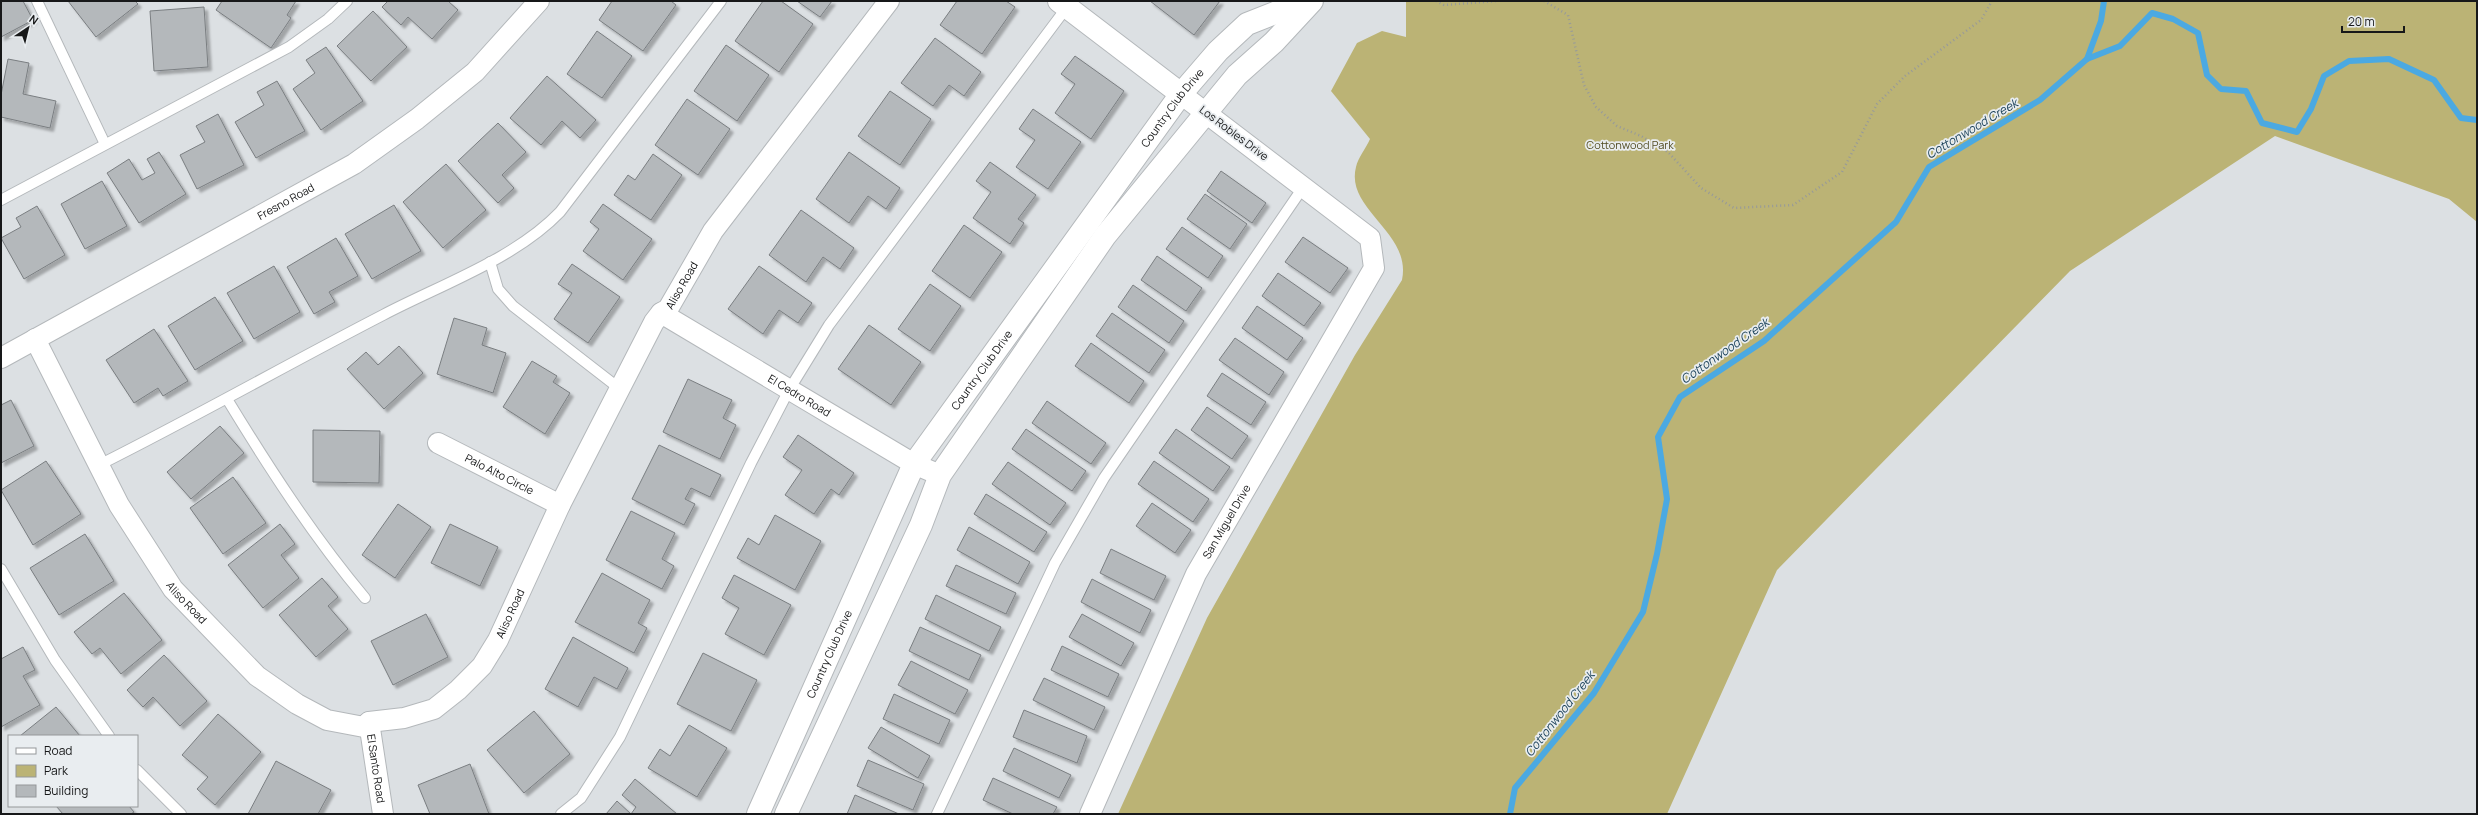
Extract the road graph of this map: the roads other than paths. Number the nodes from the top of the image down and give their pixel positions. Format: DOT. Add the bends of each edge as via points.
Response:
graph roads {
  1 [pos="37,1"];
  2 [pos="347,1"];
  3 [pos="539,1"];
  4 [pos="721,1"];
  5 [pos="889,1"];
  6 [pos="1305,1"];
  7 [pos="1312,1"];
  8 [pos="1063,4"];
  9 [pos="1272,7"];
  10 [pos="1181,94"];
  11 [pos="1206,113"];
  12 [pos="105,144"];
  13 [pos="1304,186"];
  14 [pos="1,200"];
  15 [pos="1370,238"];
  16 [pos="490,262"];
  17 [pos="661,313"];
  18 [pos="35,340"];
  19 [pos="1,358"];
  20 [pos="620,389"];
  21 [pos="789,390"];
  22 [pos="227,399"];
  23 [pos="438,443"];
  24 [pos="914,464"];
  25 [pos="99,465"];
  26 [pos="940,475"];
  27 [pos="560,505"];
  28 [pos="1,569"];
  29 [pos="365,598"];
  30 [pos="369,722"];
  31 [pos="108,735"];
  32 [pos="138,771"];
  33 [pos="761,813"];
  34 [pos="181,814"];
  35 [pos="383,814"];
  36 [pos="561,814"];
  37 [pos="786,814"];
  38 [pos="937,814"];
  39 [pos="1090,814"];
  1 -- 12 [label="lane"];
  2 -- 12 [label="lane" via="328,19 289,47"];
  3 -- 18 [label="street, Fresno Road" via="475,72 417,119 354,164"];
  4 -- 16 [label="lane" via="560,212 538,232"];
  5 -- 17 [label="street, Aliso Road" via="713,231 668,309"];
  6 -- 9 [label="street, Country Club Drive"];
  7 -- 11 [label="street, Country Club Drive" via="1274,42 1237,75"];
  8 -- 10 [label="street, Los Robles Drive"];
  8 -- 21 [label="lane" via="829,325"];
  9 -- 10 [label="street, Country Club Drive" via="1247,24 1218,51"];
  10 -- 11 [label="street, Los Robles Drive"];
  10 -- 24 [label="street, Country Club Drive"];
  11 -- 13 [label="street, Los Robles Drive"];
  11 -- 26 [label="street, Country Club Drive" via="1105,236"];
  12 -- 14 [label="lane"];
  13 -- 15 [label="street, Los Robles Drive"];
  13 -- 38 [label="lane" via="1096,490 1055,563"];
  15 -- 39 [label="street, San Miguel Drive" via="1374,268 1196,574"];
  16 -- 20 [label="lane" via="498,290 513,306"];
  16 -- 22 [label="lane" via="381,316"];
  17 -- 20 [label="street, Aliso Road"];
  17 -- 21 [label="street, El Cedro Road"];
  18 -- 19 [label="street, Fresno Road"];
  18 -- 25 [label="street, Aliso Road"];
  20 -- 27 [label="street, Aliso Road"];
  21 -- 24 [label="street, El Cedro Road"];
  21 -- 36 [label="lane" via="620,737 581,798"];
  22 -- 25 [label="lane"];
  22 -- 29 [label="lane" via="294,504 337,565"];
  23 -- 27 [label="street, Palo Alto Circle"];
  24 -- 26 [label="street, El Cedro Road"];
  24 -- 33 [label="street, Country Club Drive"];
  25 -- 30 [label="street, Aliso Road" via="119,505 173,589 257,676 297,704 327,720 364,727"];
  26 -- 37 [label="street, Country Club Drive" via="921,525"];
  27 -- 30 [label="street, Aliso Road" via="498,640 482,666 434,709 404,718"];
  28 -- 31 [label="lane" via="55,660"];
  30 -- 35 [label="street, El Santo Road"];
  32 -- 34 [label="lane"];
}
